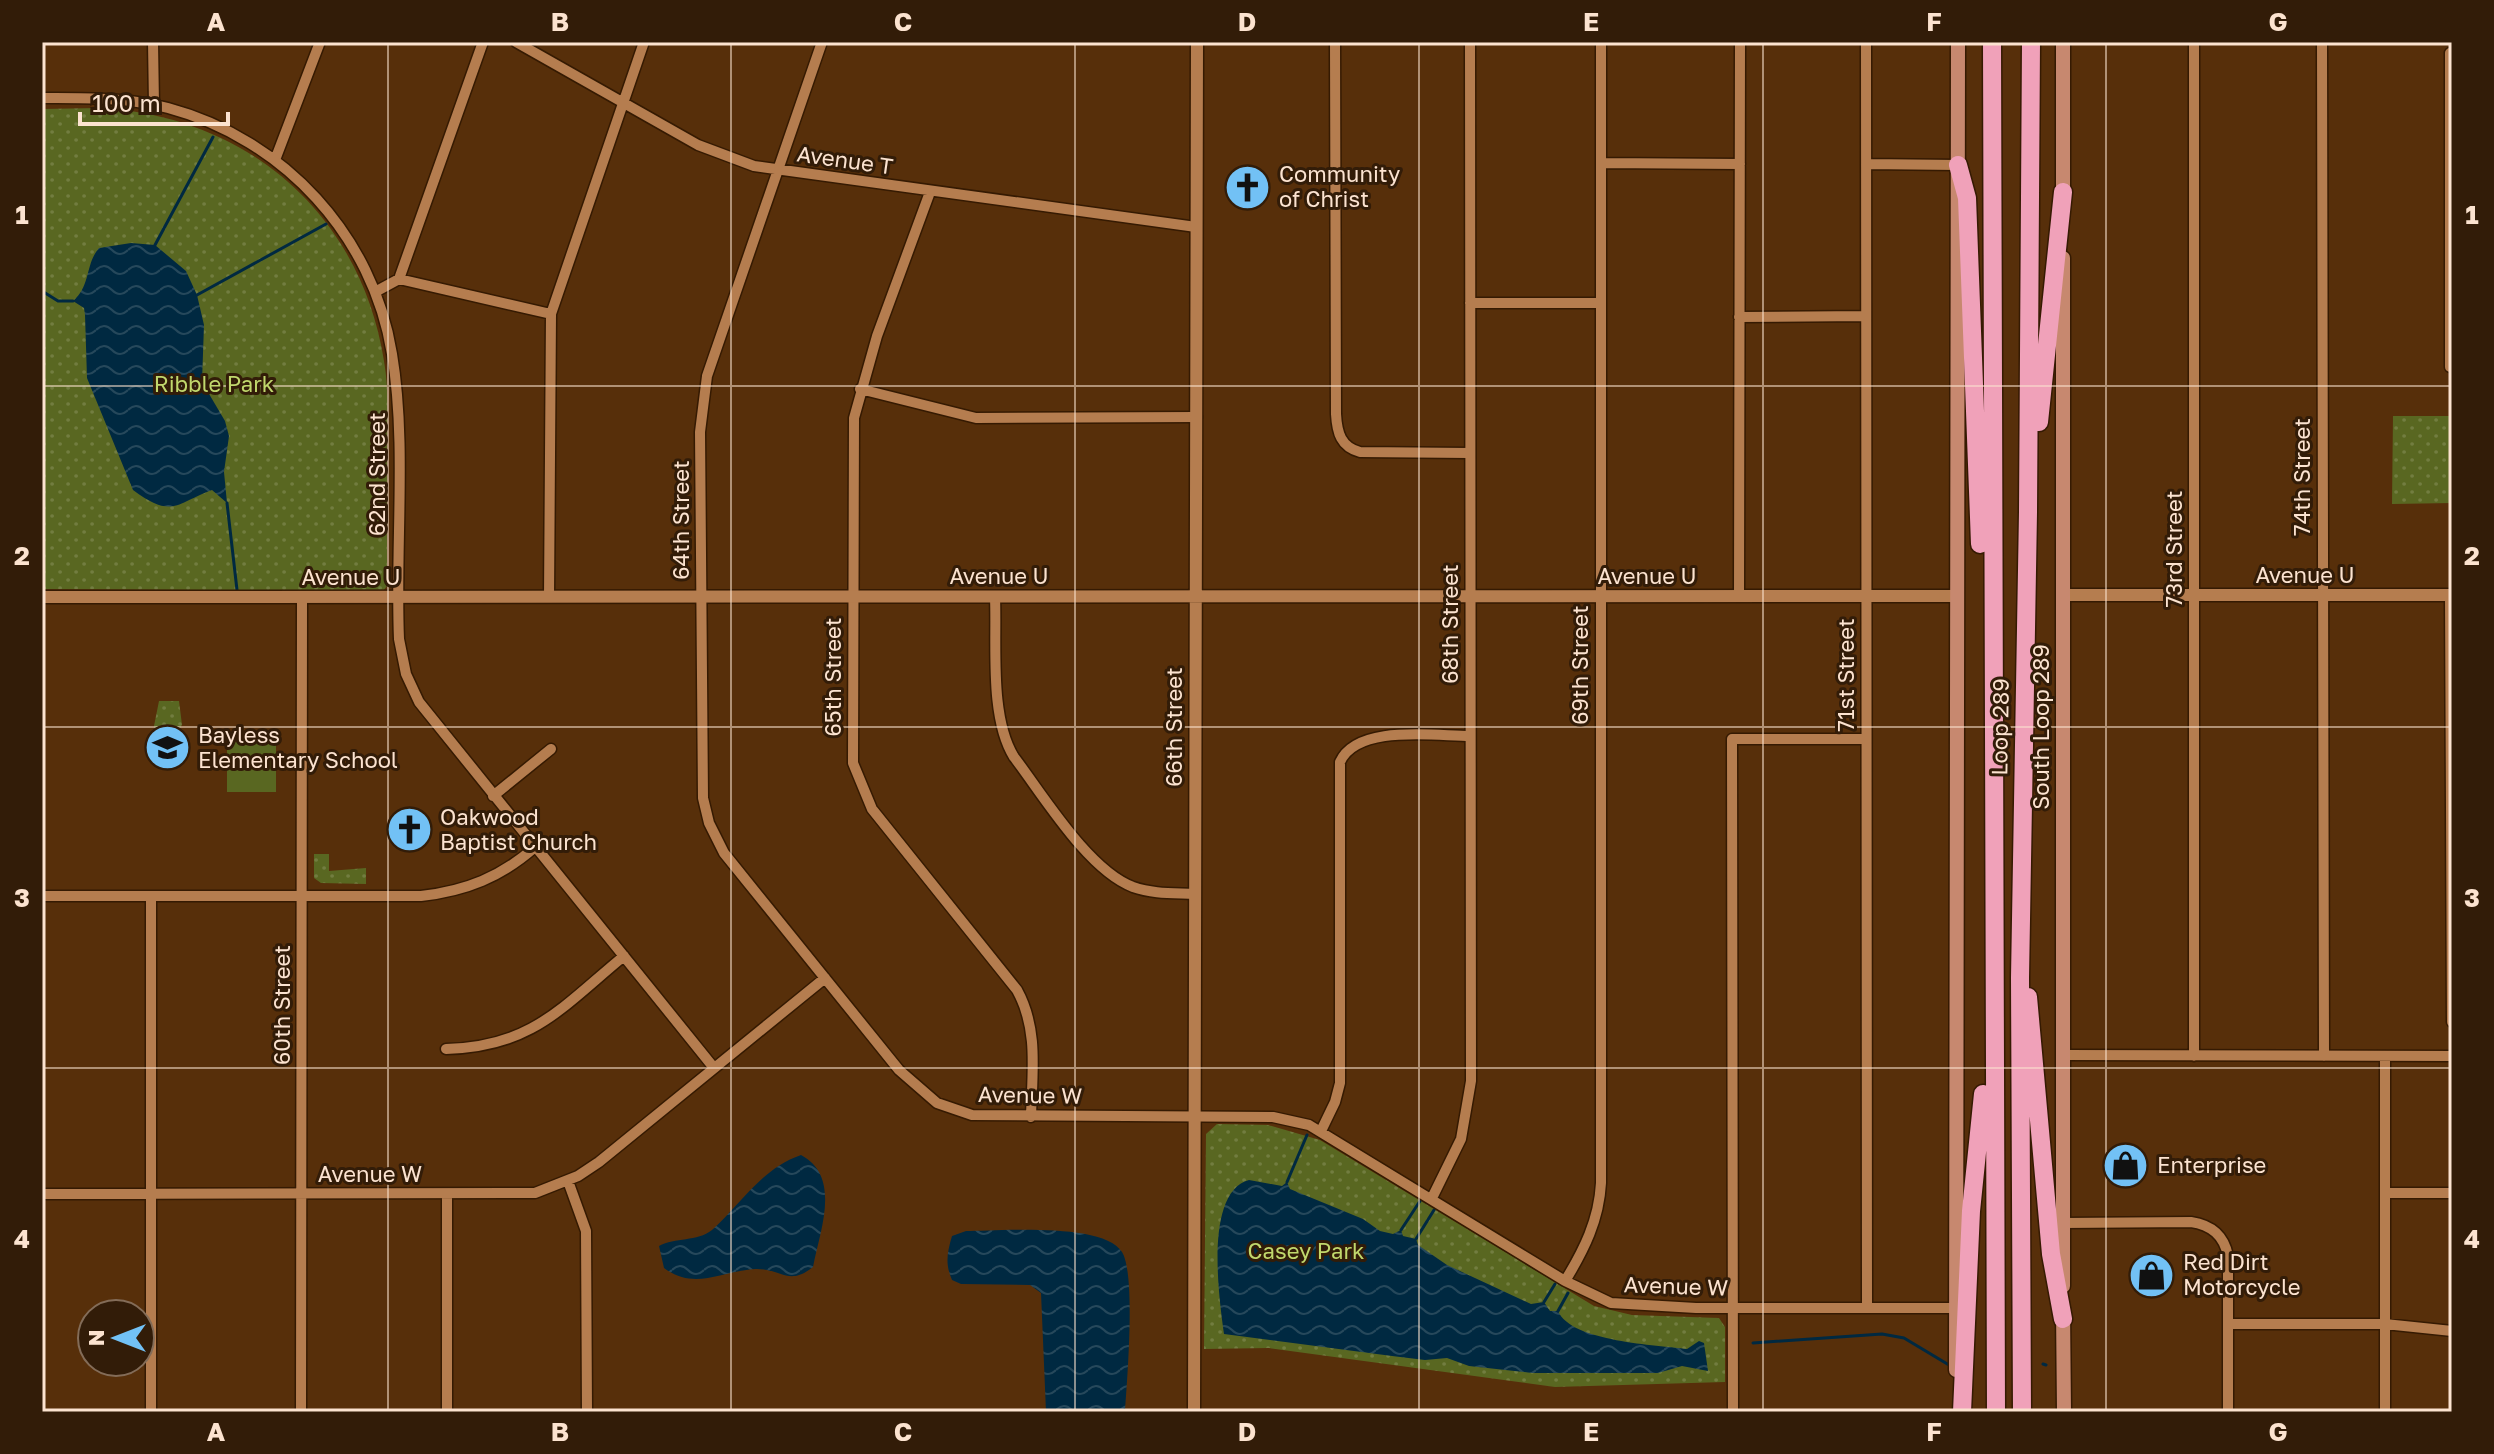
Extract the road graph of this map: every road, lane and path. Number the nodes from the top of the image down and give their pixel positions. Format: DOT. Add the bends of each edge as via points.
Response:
graph roads {
  1 [pos="153,42"];
  2 [pos="320,42"];
  3 [pos="483,42"];
  4 [pos="516,42"];
  5 [pos="644,42"];
  6 [pos="822,42"];
  7 [pos="1197,42"];
  8 [pos="1335,42"];
  9 [pos="1470,42"];
  10 [pos="1601,42"];
  11 [pos="1740,42"];
  12 [pos="1866,42"];
  13 [pos="1958,42"];
  14 [pos="1992,42"];
  15 [pos="2031,42"];
  16 [pos="2063,42"];
  17 [pos="2194,42"];
  18 [pos="2322,42"];
  19 [pos="2450,53"];
  20 [pos="42,98"];
  21 [pos="623,103"];
  22 [pos="154,105"];
  23 [pos="275,160"];
  24 [pos="1601,163"];
  25 [pos="1740,164"];
  26 [pos="1866,164"];
  27 [pos="1958,165"];
  28 [pos="778,170"];
  29 [pos="930,192"];
  30 [pos="2063,192"];
  31 [pos="2451,209"];
  32 [pos="1196,227"];
  33 [pos="399,279"];
  34 [pos="375,292"];
  35 [pos="1470,303"];
  36 [pos="1601,303"];
  37 [pos="551,314"];
  38 [pos="1866,316"];
  39 [pos="1739,317"];
  40 [pos="2450,367"];
  41 [pos="860,389"];
  42 [pos="1197,417"];
  43 [pos="1469,453"];
  44 [pos="2028,512"];
  45 [pos="2063,595"];
  46 [pos="2194,595"];
  47 [pos="2322,595"];
  48 [pos="2451,595"];
  49 [pos="1196,596"];
  50 [pos="1470,596"];
  51 [pos="1600,596"];
  52 [pos="1739,596"];
  53 [pos="1866,596"];
  54 [pos="1957,596"];
  55 [pos="42,597"];
  56 [pos="302,597"];
  57 [pos="398,597"];
  58 [pos="549,597"];
  59 [pos="701,597"];
  60 [pos="853,597"];
  61 [pos="995,597"];
  62 [pos="1470,736"];
  63 [pos="1866,739"];
  64 [pos="1992,745"];
  65 [pos="551,749"];
  66 [pos="493,796"];
  67 [pos="535,847"];
  68 [pos="1194,894"];
  69 [pos="42,896"];
  70 [pos="151,896"];
  71 [pos="302,896"];
  72 [pos="2452,916"];
  73 [pos="624,956"];
  74 [pos="825,978"];
  75 [pos="2020,978"];
  76 [pos="1992,1008"];
  77 [pos="2452,1022"];
  78 [pos="446,1049"];
  79 [pos="2063,1055"];
  80 [pos="2194,1056"];
  81 [pos="2324,1056"];
  82 [pos="2452,1056"];
  83 [pos="2385,1057"];
  84 [pos="714,1068"];
  85 [pos="1194,1115"];
  86 [pos="1031,1117"];
  87 [pos="1321,1131"];
  88 [pos="568,1181"];
  89 [pos="2385,1193"];
  90 [pos="2452,1193"];
  91 [pos="42,1194"];
  92 [pos="152,1194"];
  93 [pos="302,1194"];
  94 [pos="447,1194"];
  95 [pos="1432,1198"];
  96 [pos="2063,1223"];
  97 [pos="1565,1281"];
  98 [pos="1867,1307"];
  99 [pos="1734,1308"];
  100 [pos="1956,1308"];
  101 [pos="2063,1319"];
  102 [pos="2228,1324"];
  103 [pos="2385,1324"];
  104 [pos="2452,1331"];
  105 [pos="151,1412"];
  106 [pos="301,1412"];
  107 [pos="447,1412"];
  108 [pos="587,1412"];
  109 [pos="1194,1412"];
  110 [pos="1733,1412"];
  111 [pos="1960,1412"];
  112 [pos="1996,1412"];
  113 [pos="2022,1412"];
  114 [pos="2064,1412"];
  115 [pos="2228,1412"];
  116 [pos="2385,1412"];
  1 -- 22 [label="street"];
  2 -- 23 [label="street"];
  3 -- 33 [label="street"];
  4 -- 21 [label="street, Avenue T"];
  5 -- 21 [label="street"];
  6 -- 28 [label="street, 64th Street"];
  7 -- 32 [label="street, 66th Street"];
  8 -- 43 [label="street" via="1339,436 1347,447 1370,453"];
  9 -- 35 [label="street, 68th Street"];
  10 -- 24 [label="street, 69th Street"];
  11 -- 25 [label="street"];
  12 -- 26 [label="street, 71st Street"];
  13 -- 27 [label="main road"];
  14 -- 64 [label="highway, Loop 289"];
  15 -- 44 [label="highway, Loop 289"];
  16 -- 30 [label="main road, South Loop 289"];
  17 -- 46 [label="street, 73rd Street"];
  18 -- 47 [label="street, 74th Street"];
  19 -- 31 [label="street"];
  20 -- 22 [label="street, 62nd Street"];
  21 -- 28 [label="street, Avenue T" via="728,159"];
  21 -- 37 [label="street"];
  22 -- 23 [label="street, 62nd Street" via="215,124"];
  23 -- 34 [label="street, 62nd Street" via="332,216"];
  24 -- 25 [label="street"];
  24 -- 36 [label="street, 69th Street"];
  25 -- 39 [label="street"];
  26 -- 27 [label="street"];
  26 -- 38 [label="street, 71st Street"];
  27 -- 54 [label="main road"];
  27 -- 64 [label="highway" via="1967,198"];
  28 -- 29 [label="street, Avenue T"];
  28 -- 59 [label="street, 64th Street" via="707,376 700,432"];
  29 -- 32 [label="street, Avenue T"];
  29 -- 41 [label="street, 65th Street"];
  30 -- 44 [label="highway"];
  30 -- 45 [label="main road, South Loop 289"];
  31 -- 40 [label="street"];
  32 -- 42 [label="street, 66th Street"];
  33 -- 34 [label="street"];
  33 -- 37 [label="street"];
  34 -- 57 [label="street, 62nd Street" via="395,378"];
  35 -- 36 [label="street"];
  35 -- 43 [label="street, 68th Street"];
  36 -- 51 [label="street, 69th Street"];
  37 -- 58 [label="street"];
  38 -- 39 [label="street"];
  38 -- 53 [label="street, 71st Street"];
  39 -- 52 [label="street"];
  41 -- 42 [label="street" via="976,418"];
  41 -- 60 [label="street, 65th Street" via="854,418"];
  42 -- 49 [label="street, 66th Street"];
  43 -- 50 [label="street, 68th Street"];
  44 -- 75 [label="highway, Loop 289"];
  45 -- 46 [label="street, Avenue U"];
  45 -- 79 [label="main road, South Loop 289"];
  46 -- 47 [label="street, Avenue U"];
  46 -- 80 [label="street, 73rd Street"];
  47 -- 48 [label="street, Avenue U"];
  47 -- 81 [label="street, 74th Street"];
  48 -- 72 [label="street"];
  49 -- 50 [label="street, Avenue U"];
  49 -- 61 [label="street, Avenue U"];
  49 -- 68 [label="street, 66th Street"];
  50 -- 51 [label="street, Avenue U"];
  50 -- 62 [label="street, 68th Street"];
  51 -- 52 [label="street, Avenue U"];
  51 -- 97 [label="street, 69th Street" via="1601,1183 1588,1241"];
  52 -- 53 [label="street, Avenue U"];
  53 -- 54 [label="street, Avenue U"];
  53 -- 63 [label="street, 71st Street"];
  54 -- 100 [label="main road"];
  55 -- 56 [label="street, Avenue U"];
  56 -- 57 [label="street, Avenue U"];
  56 -- 71 [label="street, 60th Street"];
  57 -- 58 [label="street, Avenue U"];
  57 -- 66 [label="street, 62nd Street" via="399,639 419,702"];
  58 -- 59 [label="street, Avenue U"];
  59 -- 60 [label="street, Avenue U"];
  59 -- 74 [label="street, 64th Street" via="702,770 709,823 724,853"];
  60 -- 61 [label="street, Avenue U"];
  60 -- 86 [label="street, 65th Street" via="853,763 860,784 872,809 1026,1007 1033,1045"];
  61 -- 68 [label="street" via="1000,719 1014,757 1112,875 1153,893"];
  62 -- 87 [label="street" via="1376,737 1352,744 1343,754 1340,1083"];
  62 -- 95 [label="street, 68th Street" via="1470,1099 1456,1152"];
  63 -- 98 [label="street, 71st Street"];
  63 -- 99 [label="street" via="1732,739"];
  64 -- 76 [label="highway, Loop 289"];
  65 -- 66 [label="street"];
  66 -- 67 [label="street, 62nd Street"];
  67 -- 71 [label="street" via="510,867 454,892"];
  67 -- 73 [label="street, 62nd Street"];
  68 -- 85 [label="street, 66th Street"];
  69 -- 70 [label="street"];
  70 -- 71 [label="street"];
  70 -- 92 [label="street"];
  71 -- 93 [label="street, 60th Street"];
  72 -- 77 [label="street"];
  73 -- 78 [label="street" via="527,1033 495,1045"];
  73 -- 84 [label="street, 62nd Street"];
  74 -- 84 [label="street, Avenue W"];
  74 -- 86 [label="street, Avenue W" via="918,1091 952,1111"];
  75 -- 101 [label="highway" via="2031,1004 2051,1254"];
  75 -- 113 [label="highway, Loop 289"];
  76 -- 111 [label="highway" via="1971,1211"];
  76 -- 112 [label="highway, Loop 289"];
  79 -- 80 [label="street"];
  79 -- 96 [label="main road, South Loop 289"];
  80 -- 81 [label="street"];
  81 -- 83 [label="street"];
  82 -- 83 [label="street"];
  83 -- 89 [label="street"];
  84 -- 88 [label="street, Avenue W"];
  85 -- 86 [label="street, Avenue W"];
  85 -- 87 [label="street, Avenue W" via="1273,1117"];
  85 -- 109 [label="street, 66th Street"];
  87 -- 95 [label="street, Avenue W"];
  88 -- 94 [label="street, Avenue W" via="535,1193"];
  88 -- 108 [label="street" via="586,1231"];
  89 -- 90 [label="street"];
  89 -- 103 [label="street"];
  91 -- 92 [label="street, Avenue W"];
  92 -- 93 [label="street, Avenue W"];
  92 -- 105 [label="street"];
  93 -- 94 [label="street, Avenue W"];
  93 -- 106 [label="street, 60th Street"];
  94 -- 107 [label="street"];
  95 -- 97 [label="street, Avenue W"];
  96 -- 101 [label="main road, South Loop 289"];
  96 -- 102 [label="street" via="2197,1223 2218,1233 2228,1256"];
  97 -- 99 [label="street, Avenue W" via="1611,1303"];
  98 -- 99 [label="street, Avenue W"];
  98 -- 100 [label="street, Avenue W"];
  99 -- 110 [label="street"];
  100 -- 111 [label="main road"];
  101 -- 114 [label="main road, South Loop 289"];
  102 -- 103 [label="street"];
  102 -- 115 [label="street"];
  103 -- 104 [label="street"];
  103 -- 116 [label="street"];
}
